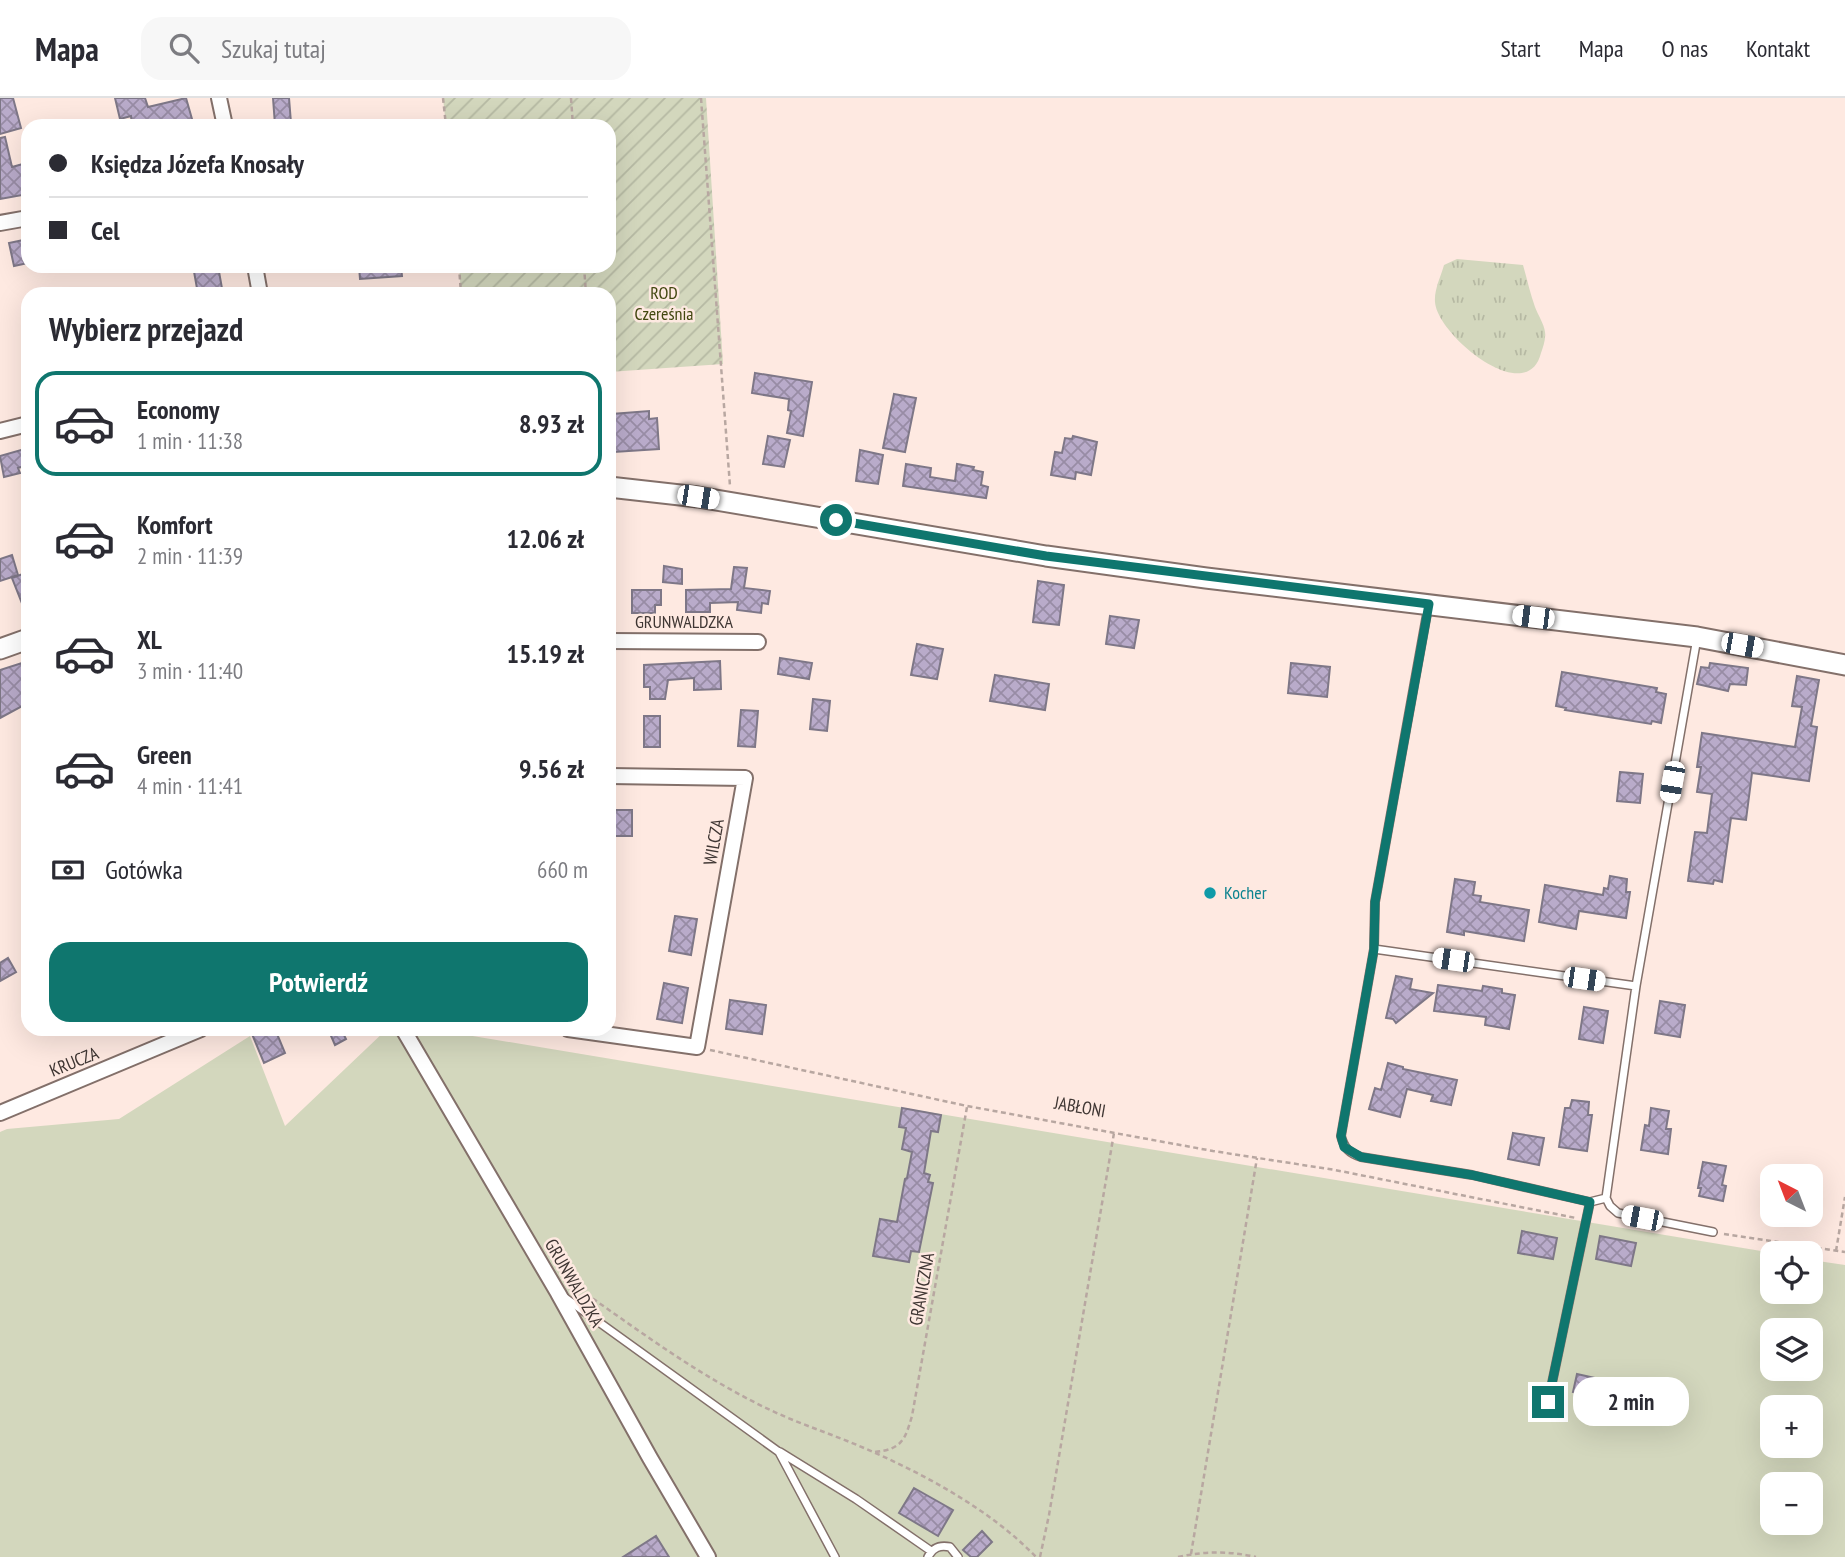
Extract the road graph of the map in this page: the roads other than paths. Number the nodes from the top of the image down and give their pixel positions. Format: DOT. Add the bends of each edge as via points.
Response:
graph roads {
  1 [pos="219,98"];
  2 [pos="224,119"];
  3 [pos="21,219"];
  4 [pos="0,223"];
  5 [pos="21,426"];
  6 [pos="0,430"];
  7 [pos="616,488"];
  8 [pos="1429,604"];
  9 [pos="1697,637"];
  10 [pos="616,640"];
  11 [pos="21,642"];
  12 [pos="758,642"];
  13 [pos="0,649"];
  14 [pos="1845,665"];
  15 [pos="616,776"];
  16 [pos="1374,949"];
  17 [pos="1636,986"];
  18 [pos="184,1036"];
  19 [pos="407,1036"];
  20 [pos="616,1036"];
  21 [pos="0,1114"];
  22 [pos="1606,1198"];
  23 [pos="1590,1202"];
  24 [pos="1713,1232"];
  25 [pos="558,1293"];
  26 [pos="1548,1402"];
  27 [pos="779,1451"];
  28 [pos="930,1554"];
  29 [pos="708,1557"];
  30 [pos="835,1557"];
  31 [pos="958,1557"];
  1 -- 2 [label="street"];
  3 -- 4 [label="street"];
  5 -- 6 [label="street"];
  7 -- 8 [label="street" via="732,502 1046,556"];
  8 -- 9 [label="street"];
  8 -- 16 [label="lane" via="1375,902"];
  9 -- 14 [label="street"];
  9 -- 17 [label="lane"];
  10 -- 12 [label="street, GRUNWALDZKA"];
  11 -- 13 [label="street"];
  15 -- 20 [label="street, WILCZA" via="745,778 697,1047"];
  16 -- 17 [label="lane"];
  16 -- 23 [label="lane" via="1341,1136 1344,1147 1361,1157 1472,1175"];
  17 -- 22 [label="lane"];
  18 -- 21 [label="street, KRUCZA"];
  19 -- 25 [label="street, GRUNWALDZKA"];
  22 -- 23 [label="lane"];
  22 -- 24 [label="lane" via="1618,1213"];
  23 -- 26 [label="lane"];
  25 -- 27 [label="lane"];
  25 -- 29 [label="street, GRUNWALDZKA"];
  27 -- 28 [label="lane" via="856,1499"];
  27 -- 30 [label="lane"];
  28 -- 31 [label="lane" via="945,1546"];
}
